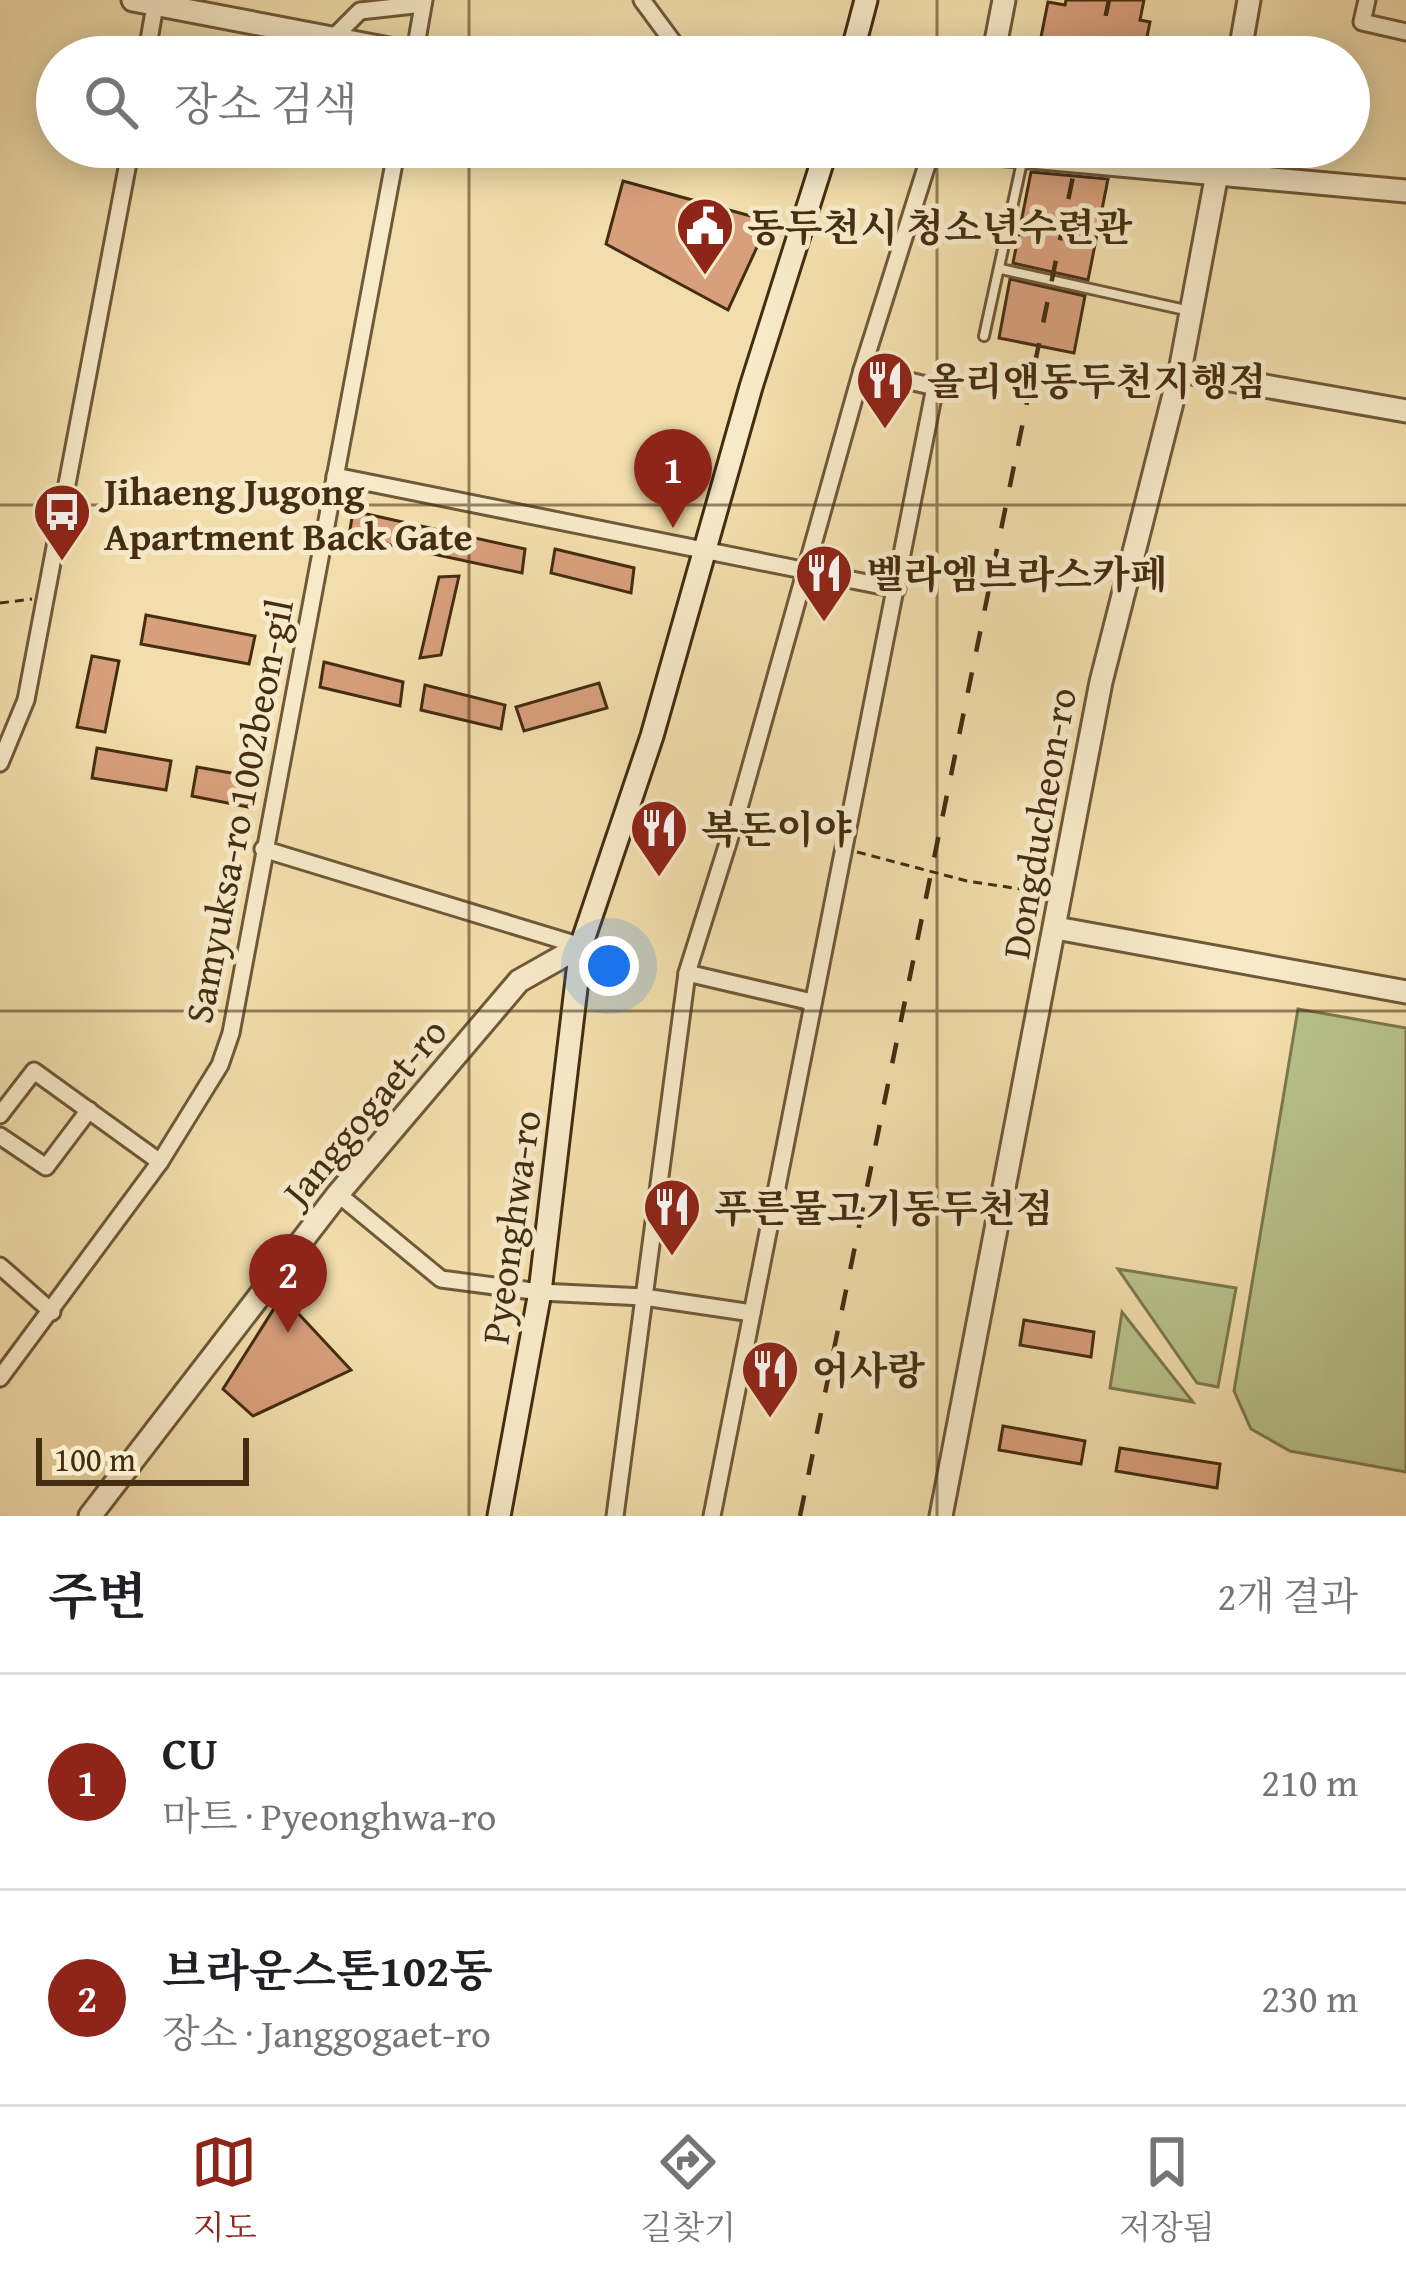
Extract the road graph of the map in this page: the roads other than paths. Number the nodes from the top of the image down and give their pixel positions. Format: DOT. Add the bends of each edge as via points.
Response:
graph roads {
  1 [pos="642,0"];
  2 [pos="866,0"];
  3 [pos="1004,0"];
  4 [pos="1249,0"];
  5 [pos="1367,0"];
  6 [pos="421,1"];
  7 [pos="148,2"];
  8 [pos="1406,32"];
  9 [pos="147,36"];
  10 [pos="323,36"];
  11 [pos="335,36"];
  12 [pos="420,36"];
  13 [pos="669,36"];
  14 [pos="857,36"];
  15 [pos="997,36"];
  16 [pos="1243,36"];
  17 [pos="127,168"];
  18 [pos="393,168"];
  19 [pos="820,168"];
  20 [pos="919,168"];
  21 [pos="1021,168"];
  22 [pos="1160,168"];
  23 [pos="1218,168"];
  24 [pos="1217,173"];
  25 [pos="1406,191"];
  26 [pos="1001,268"];
  27 [pos="1192,312"];
  28 [pos="984,336"];
  29 [pos="862,370"];
  30 [pos="1180,371"];
  31 [pos="1406,411"];
  32 [pos="335,476"];
  33 [pos="704,552"];
  34 [pos="808,572"];
  35 [pos="897,589"];
  36 [pos="0,763"];
  37 [pos="263,849"];
  38 [pos="1056,928"];
  39 [pos="581,946"];
  40 [pos="687,974"];
  41 [pos="1406,992"];
  42 [pos="812,1002"];
  43 [pos="89,1110"];
  44 [pos="0,1115"];
  45 [pos="0,1136"];
  46 [pos="160,1162"];
  47 [pos="338,1194"];
  48 [pos="0,1266"];
  49 [pos="540,1292"];
  50 [pos="644,1297"];
  51 [pos="52,1312"];
  52 [pos="752,1313"];
  53 [pos="0,1378"];
  54 [pos="90,1516"];
  55 [pos="499,1516"];
  56 [pos="615,1516"];
  57 [pos="712,1516"];
  58 [pos="941,1516"];
  1 -- 13 [label="street"];
  2 -- 14 [label="street"];
  3 -- 15 [label="street"];
  4 -- 16 [label="street"];
  5 -- 8 [label="street" via="1362,22"];
  6 -- 11 [label="street" via="360,11"];
  6 -- 12 [label="street"];
  7 -- 9 [label="street"];
  7 -- 10 [label="street"];
  17 -- 36 [label="street" via="26,700"];
  18 -- 32 [label="street, Samyuksa-ro 1002beon-gil"];
  19 -- 33 [label="street, Pyeonghwa-ro"];
  20 -- 29 [label="street"];
  21 -- 26 [label="lane"];
  22 -- 24 [label="street"];
  23 -- 24 [label="street, Dongducheon-ro"];
  24 -- 25 [label="street"];
  24 -- 27 [label="street, Dongducheon-ro"];
  26 -- 27 [label="lane"];
  26 -- 28 [label="lane"];
  27 -- 30 [label="street, Dongducheon-ro"];
  29 -- 34 [label="street"];
  29 -- 35 [label="street" via="935,387"];
  30 -- 31 [label="street"];
  30 -- 38 [label="street, Dongducheon-ro" via="1101,682"];
  32 -- 33 [label="street"];
  32 -- 37 [label="street, Samyuksa-ro 1002beon-gil"];
  33 -- 34 [label="street"];
  33 -- 39 [label="street, Pyeonghwa-ro"];
  34 -- 35 [label="street"];
  34 -- 40 [label="street"];
  35 -- 42 [label="street"];
  37 -- 39 [label="street"];
  37 -- 46 [label="street, Samyuksa-ro 1002beon-gil" via="231,1033"];
  38 -- 41 [label="street"];
  38 -- 58 [label="street, Dongducheon-ro"];
  39 -- 47 [label="street, Janggogaet-ro" via="519,981"];
  39 -- 49 [label="street, Pyeonghwa-ro"];
  40 -- 42 [label="street"];
  40 -- 50 [label="street"];
  42 -- 52 [label="street"];
  43 -- 44 [label="street" via="34,1071"];
  43 -- 45 [label="street" via="46,1167"];
  43 -- 46 [label="street"];
  46 -- 51 [label="street, Samyuksa-ro 1002beon-gil"];
  47 -- 49 [label="street" via="441,1279"];
  47 -- 54 [label="street, Janggogaet-ro"];
  48 -- 51 [label="street"];
  49 -- 50 [label="street"];
  49 -- 55 [label="street, Pyeonghwa-ro"];
  50 -- 52 [label="street"];
  50 -- 56 [label="street"];
  51 -- 53 [label="street, Samyuksa-ro 1002beon-gil"];
  52 -- 57 [label="street"];
}
